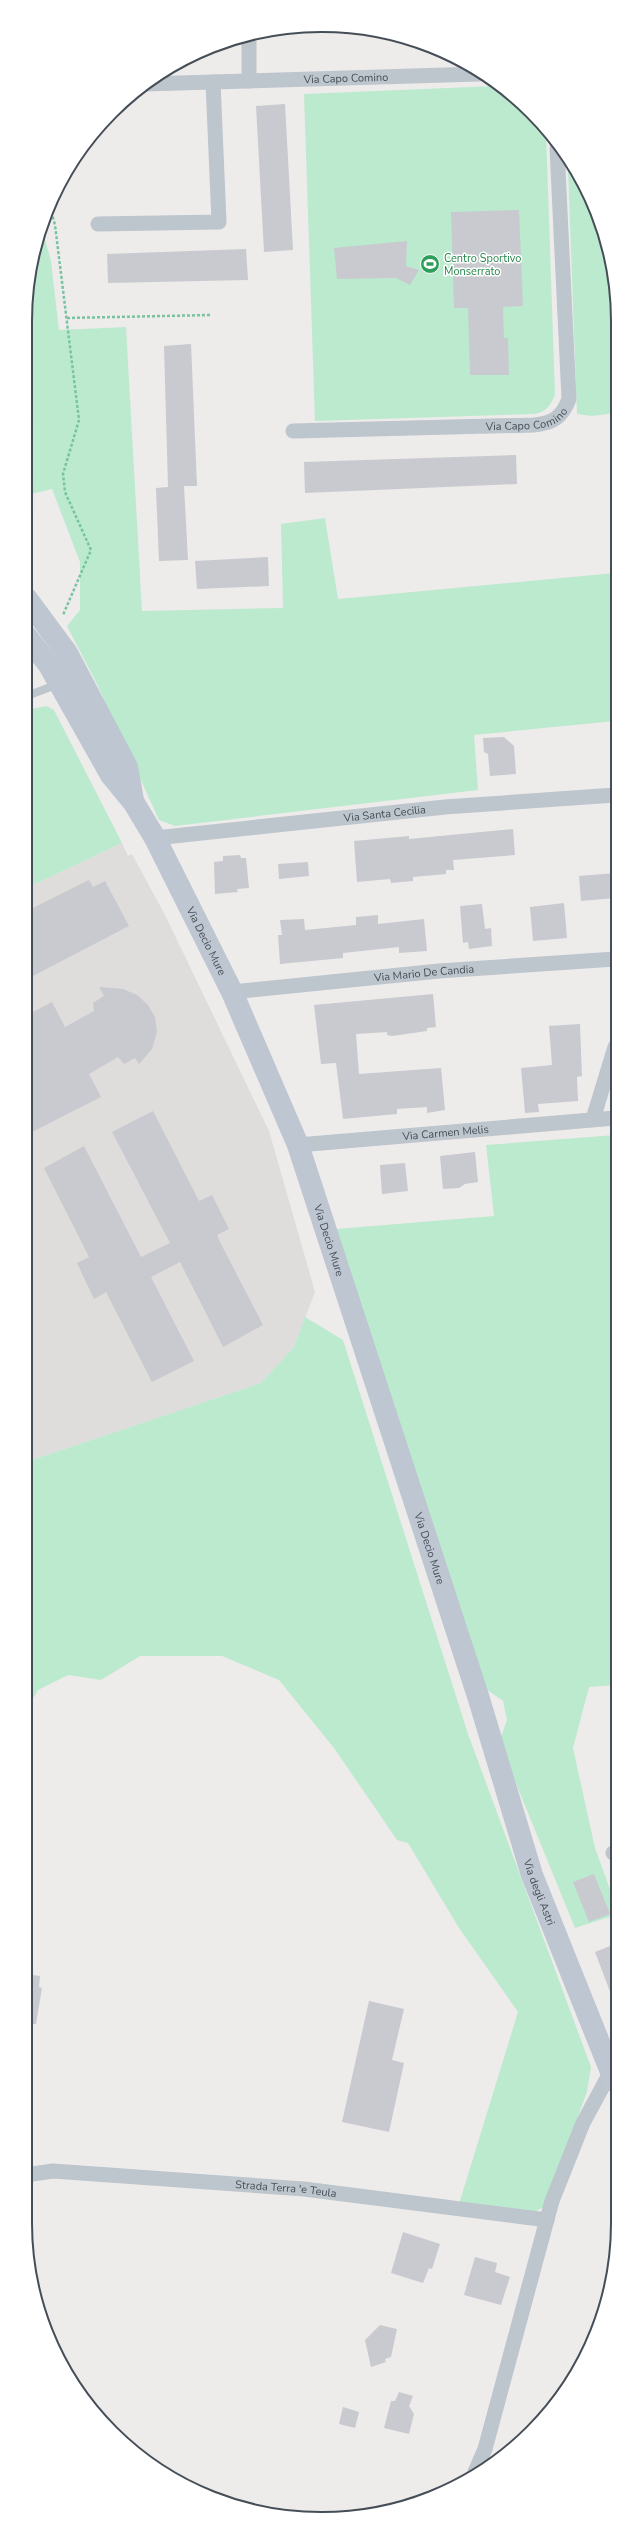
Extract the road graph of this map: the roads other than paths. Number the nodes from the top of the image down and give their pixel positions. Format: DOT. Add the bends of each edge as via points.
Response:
graph roads {
  1 [pos="249,42"];
  2 [pos="471,74"];
  3 [pos="249,81"];
  4 [pos="213,82"];
  5 [pos="157,84"];
  6 [pos="557,154"];
  7 [pos="98,224"];
  8 [pos="293,431"];
  9 [pos="32,606"];
  10 [pos="32,643"];
  11 [pos="59,684"];
  12 [pos="32,694"];
  13 [pos="611,795"];
  14 [pos="134,803"];
  15 [pos="155,838"];
  16 [pos="611,959"];
  17 [pos="232,992"];
  18 [pos="611,1063"];
  19 [pos="611,1118"];
  20 [pos="593,1120"];
  21 [pos="298,1145"];
  22 [pos="478,1696"];
  23 [pos="611,2073"];
  24 [pos="611,2081"];
  25 [pos="32,2175"];
  26 [pos="547,2220"];
  27 [pos="478,2466"];
  1 -- 3 [label="street"];
  2 -- 3 [label="street, Via Capo Comino"];
  3 -- 4 [label="street, Via Capo Comino"];
  4 -- 5 [label="street, Via Capo Comino"];
  4 -- 7 [label="street" via="218,222"];
  6 -- 8 [label="street, Via Capo Comino" via="569,399 557,420 534,426"];
  9 -- 14 [label="street, Via Decio Mure" via="67,654 127,767"];
  10 -- 11 [label="street, Via Decio Mure" via="49,665"];
  11 -- 12 [label="lane"];
  11 -- 14 [label="street, Via Decio Mure" via="111,775"];
  13 -- 15 [label="street, Via Santa Cecilia" via="445,807"];
  14 -- 15 [label="street, Via Decio Mure"];
  15 -- 17 [label="street, Via Decio Mure"];
  16 -- 17 [label="street, Via Mario De Candia" via="439,971"];
  17 -- 21 [label="street, Via Decio Mure"];
  18 -- 20 [label="street"];
  19 -- 20 [label="street, Via Carmen Melis"];
  20 -- 21 [label="street, Via Carmen Melis"];
  21 -- 22 [label="street, Via Decio Mure"];
  22 -- 23 [label="street, Via degli Astri" via="532,1875"];
  24 -- 26 [label="street" via="583,2123"];
  25 -- 26 [label="street, Strada Terra 'e Teula" via="53,2171 304,2189"];
  26 -- 27 [label="street" via="485,2449"];
}
